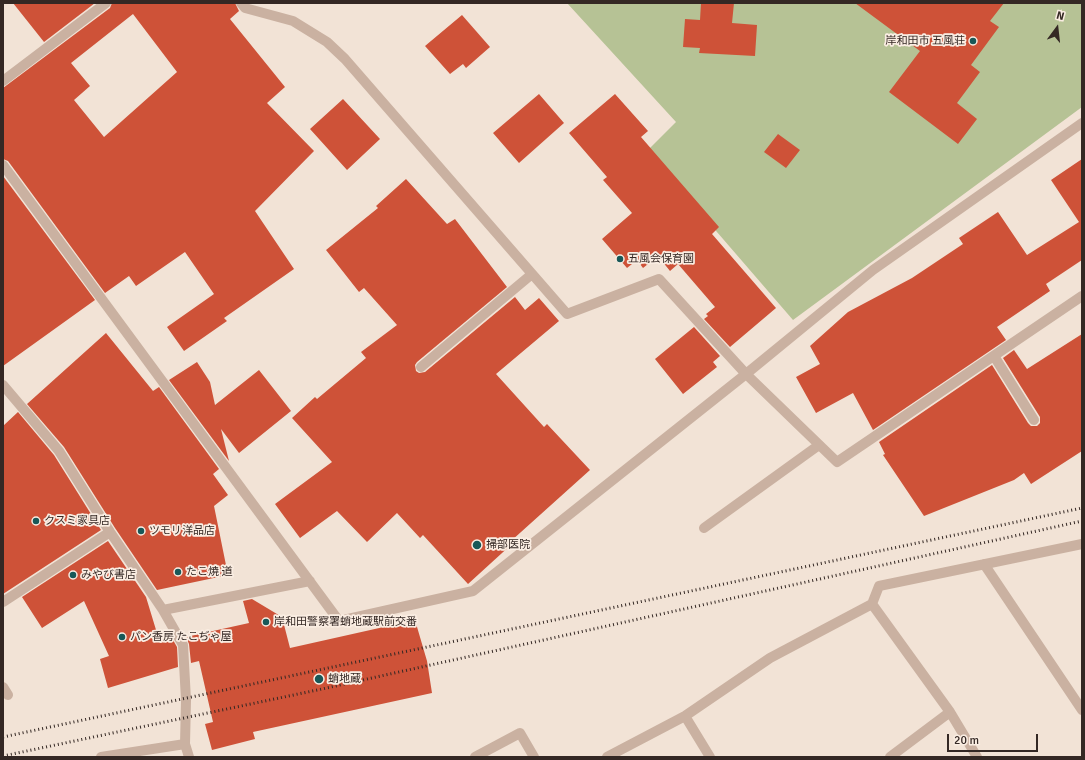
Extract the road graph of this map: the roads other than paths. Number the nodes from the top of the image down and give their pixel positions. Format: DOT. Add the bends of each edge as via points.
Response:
graph roads {
  1 [pos="106,3"];
  2 [pos="241,3"];
  3 [pos="3,81"];
  4 [pos="1082,123"];
  5 [pos="3,165"];
  6 [pos="532,274"];
  7 [pos="1082,296"];
  8 [pos="994,356"];
  9 [pos="421,367"];
  10 [pos="746,374"];
  11 [pos="3,385"];
  12 [pos="1034,420"];
  13 [pos="819,445"];
  14 [pos="704,528"];
  15 [pos="110,532"];
  16 [pos="1082,544"];
  17 [pos="984,564"];
  18 [pos="310,581"];
  19 [pos="3,602"];
  20 [pos="872,604"];
  21 [pos="163,610"];
  22 [pos="1082,710"];
  23 [pos="950,712"];
  24 [pos="685,716"];
  25 [pos="185,744"];
  26 [pos="101,757"];
  27 [pos="189,757"];
  28 [pos="475,757"];
  29 [pos="534,757"];
  30 [pos="606,757"];
  31 [pos="710,757"];
  32 [pos="890,757"];
  33 [pos="977,757"];
  1 -- 3 [label="street"];
  2 -- 6 [label="street" via="245,8 294,21 327,42 345,59"];
  4 -- 10 [label="street" via="873,270"];
  5 -- 18 [label="street"];
  6 -- 9 [label="street"];
  6 -- 10 [label="street" via="567,314 659,279"];
  7 -- 8 [label="street"];
  8 -- 12 [label="street"];
  8 -- 13 [label="street" via="837,462"];
  10 -- 13 [label="street"];
  10 -- 18 [label="street" via="473,590 340,620"];
  11 -- 15 [label="street" via="59,451"];
  13 -- 14 [label="street"];
  15 -- 19 [label="street"];
  15 -- 21 [label="street"];
  16 -- 17 [label="street"];
  17 -- 20 [label="street" via="879,586"];
  17 -- 22 [label="street"];
  18 -- 21 [label="street"];
  20 -- 23 [label="street"];
  20 -- 24 [label="street" via="770,658"];
  21 -- 25 [label="street" via="183,645"];
  23 -- 32 [label="street"];
  23 -- 33 [label="street"];
  24 -- 30 [label="street"];
  24 -- 31 [label="street"];
  25 -- 26 [label="street"];
  25 -- 27 [label="street"];
  28 -- 29 [label="street" via="520,733"];
}
